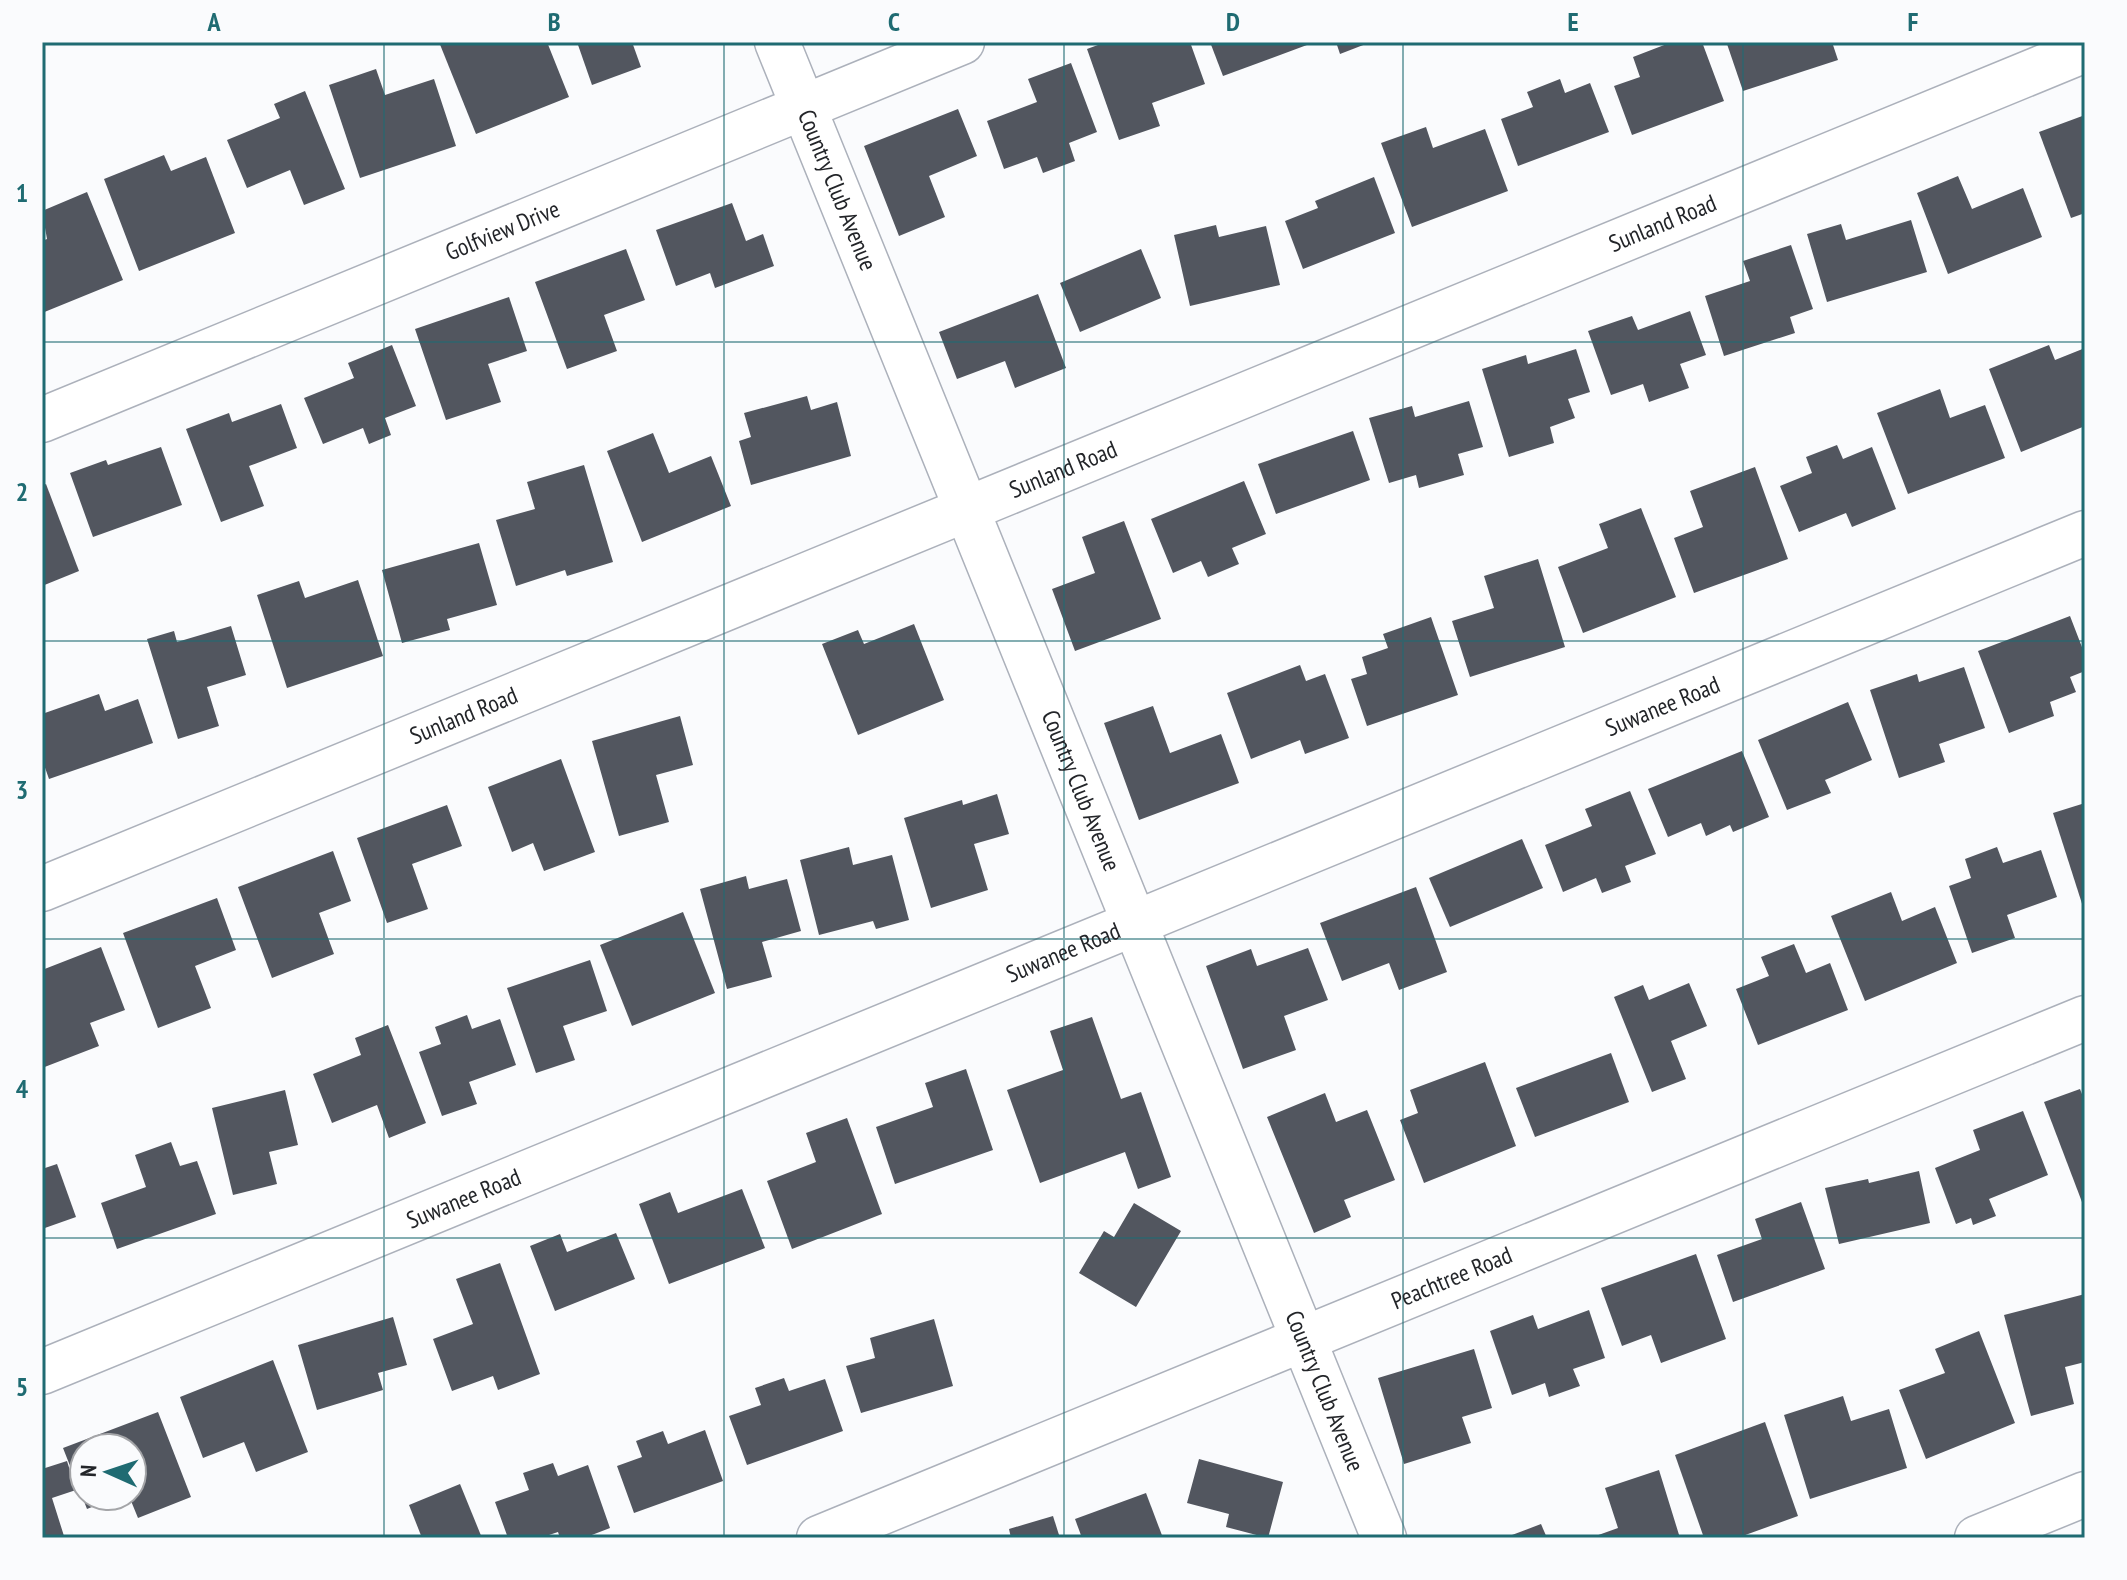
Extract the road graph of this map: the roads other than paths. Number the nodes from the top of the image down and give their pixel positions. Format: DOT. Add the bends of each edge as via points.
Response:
graph roads {
  1 [pos="777,42"];
  2 [pos="962,42"];
  3 [pos="2085,50"];
  4 [pos="804,107"];
  5 [pos="42,420"];
  6 [pos="967,509"];
  7 [pos="2085,533"];
  8 [pos="42,889"];
  9 [pos="1135,923"];
  10 [pos="2085,1018"];
  11 [pos="1303,1339"];
  12 [pos="42,1372"];
  13 [pos="2085,1494"];
  14 [pos="819,1538"];
  15 [pos="1384,1538"];
  16 [pos="1977,1538"];
  1 -- 4 [label="street, Country Club Avenue"];
  2 -- 4 [label="street, Golfview Drive"];
  3 -- 6 [label="street, Sunland Road"];
  4 -- 5 [label="street, Golfview Drive"];
  4 -- 6 [label="street, Country Club Avenue"];
  6 -- 8 [label="street, Sunland Road"];
  6 -- 9 [label="street, Country Club Avenue"];
  7 -- 9 [label="street, Suwanee Road"];
  9 -- 11 [label="street, Country Club Avenue"];
  9 -- 12 [label="street, Suwanee Road"];
  10 -- 11 [label="street, Peachtree Road"];
  11 -- 14 [label="street, Peachtree Road"];
  11 -- 15 [label="street, Country Club Avenue"];
  13 -- 16 [label="street"];
}
